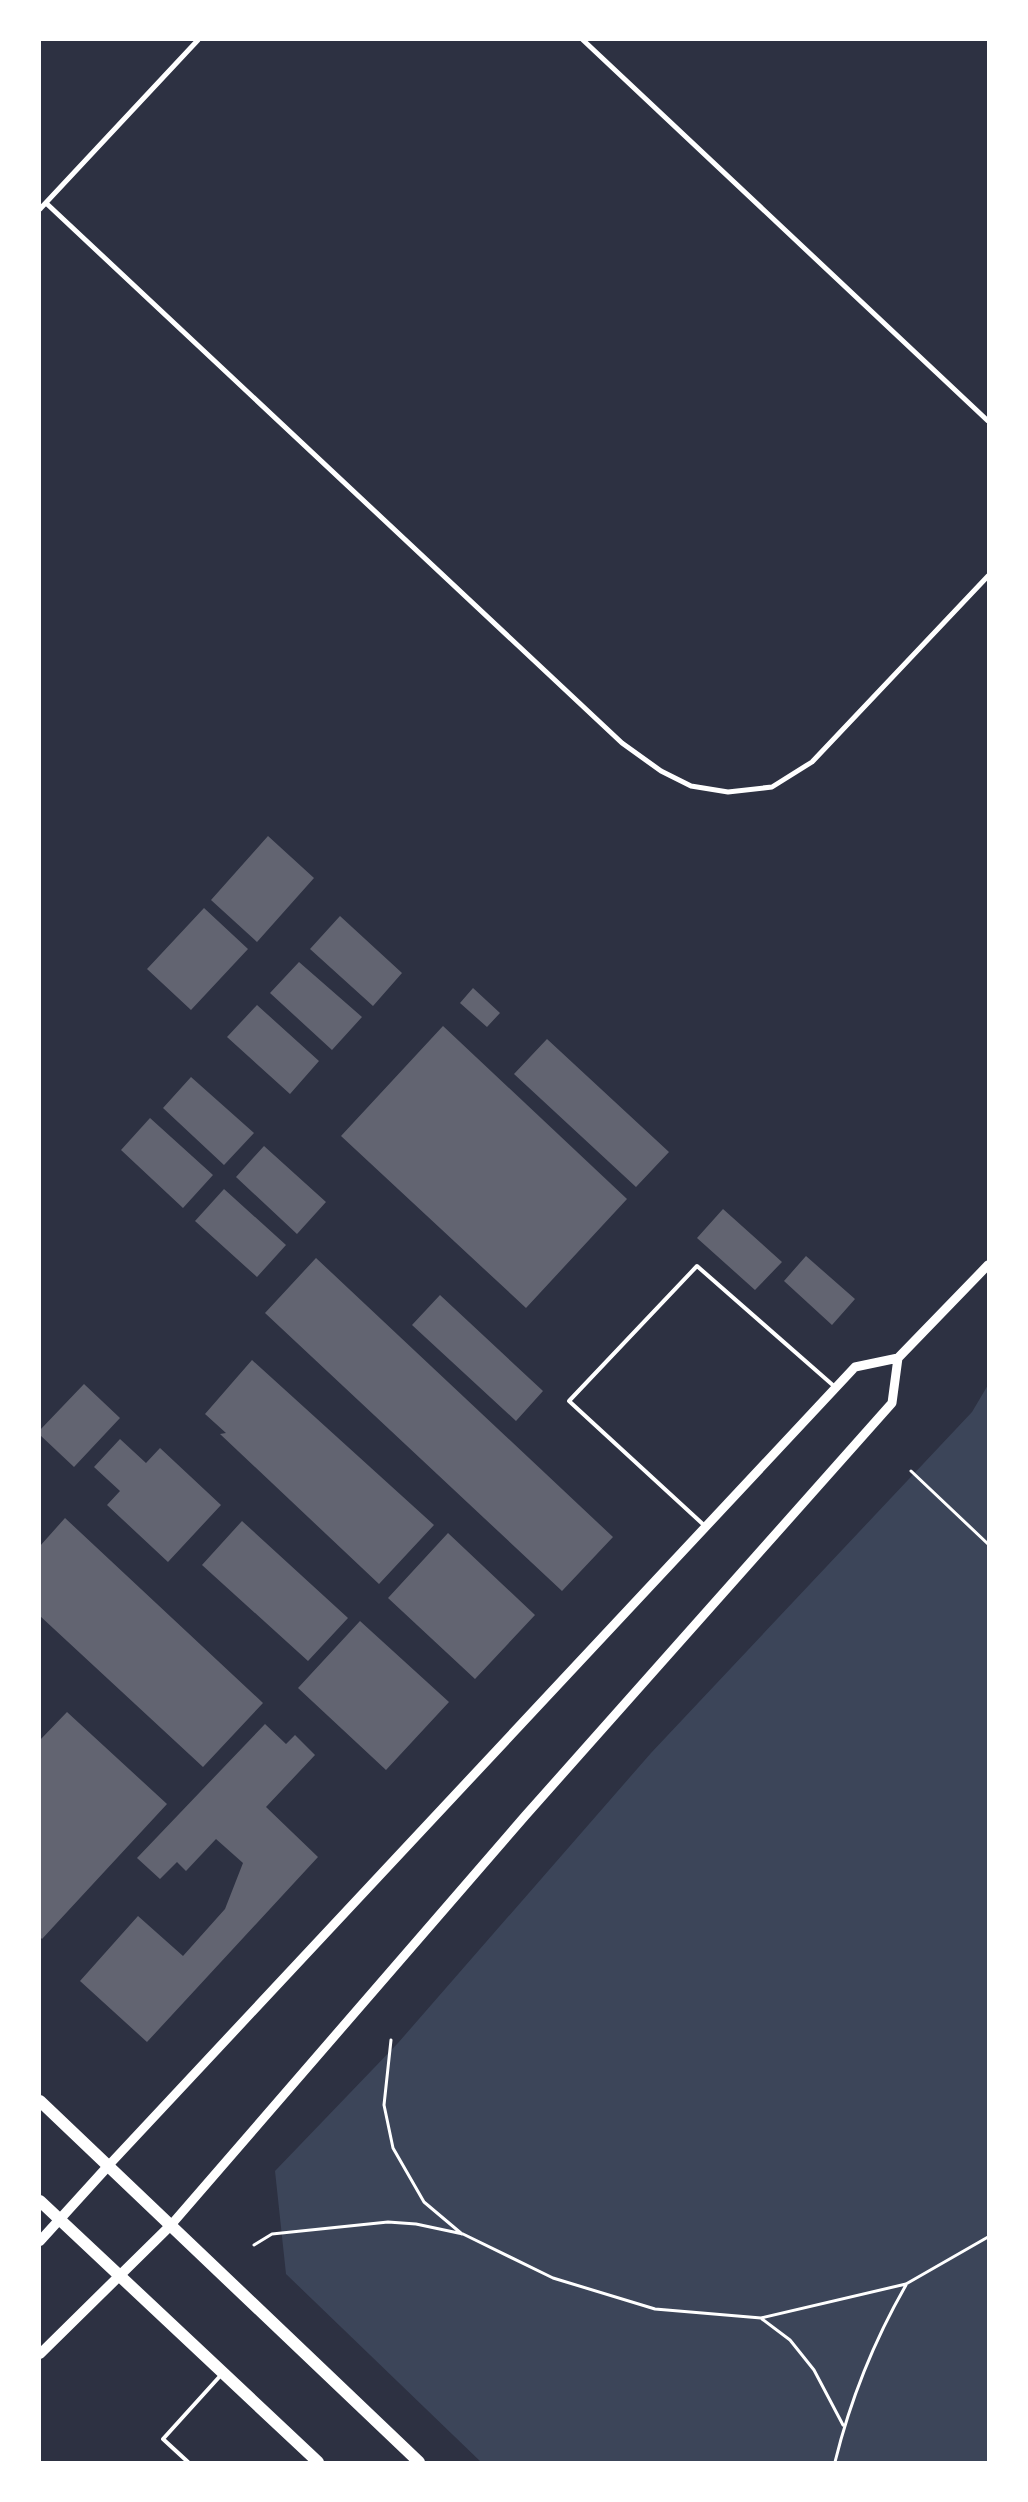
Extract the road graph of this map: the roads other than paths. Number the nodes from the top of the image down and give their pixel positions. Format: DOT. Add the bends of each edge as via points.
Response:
graph roads {
  1 [pos="198,40"];
  2 [pos="583,40"];
  3 [pos="46,203"];
  4 [pos="40,210"];
  5 [pos="988,421"];
  6 [pos="988,576"];
  7 [pos="988,1265"];
  8 [pos="898,1358"];
  9 [pos="836,1388"];
  10 [pos="706,1527"];
  11 [pos="40,2101"];
  12 [pos="108,2165"];
  13 [pos="40,2201"];
  14 [pos="60,2219"];
  15 [pos="171,2225"];
  16 [pos="40,2241"];
  17 [pos="118,2276"];
  18 [pos="40,2354"];
  19 [pos="222,2374"];
  20 [pos="188,2462"];
  21 [pos="318,2462"];
  22 [pos="420,2462"];
  1 -- 3 [label="street"];
  2 -- 5 [label="street"];
  3 -- 4 [label="street"];
  3 -- 6 [label="street" via="622,743 661,771 691,786 728,792 772,787 812,762"];
  7 -- 8 [label="street"];
  8 -- 9 [label="street" via="855,1367"];
  8 -- 15 [label="street" via="892,1403 525,1816"];
  9 -- 10 [label="street"];
  9 -- 10 [label="lane" via="697,1266 569,1401"];
  10 -- 12 [label="street"];
  11 -- 12 [label="main road"];
  12 -- 14 [label="main road"];
  12 -- 15 [label="main road"];
  13 -- 14 [label="main road"];
  14 -- 16 [label="main road"];
  14 -- 17 [label="main road"];
  15 -- 17 [label="main road"];
  15 -- 22 [label="main road"];
  17 -- 18 [label="main road"];
  17 -- 19 [label="main road"];
  19 -- 20 [label="lane" via="163,2439"];
  19 -- 21 [label="main road"];
}
